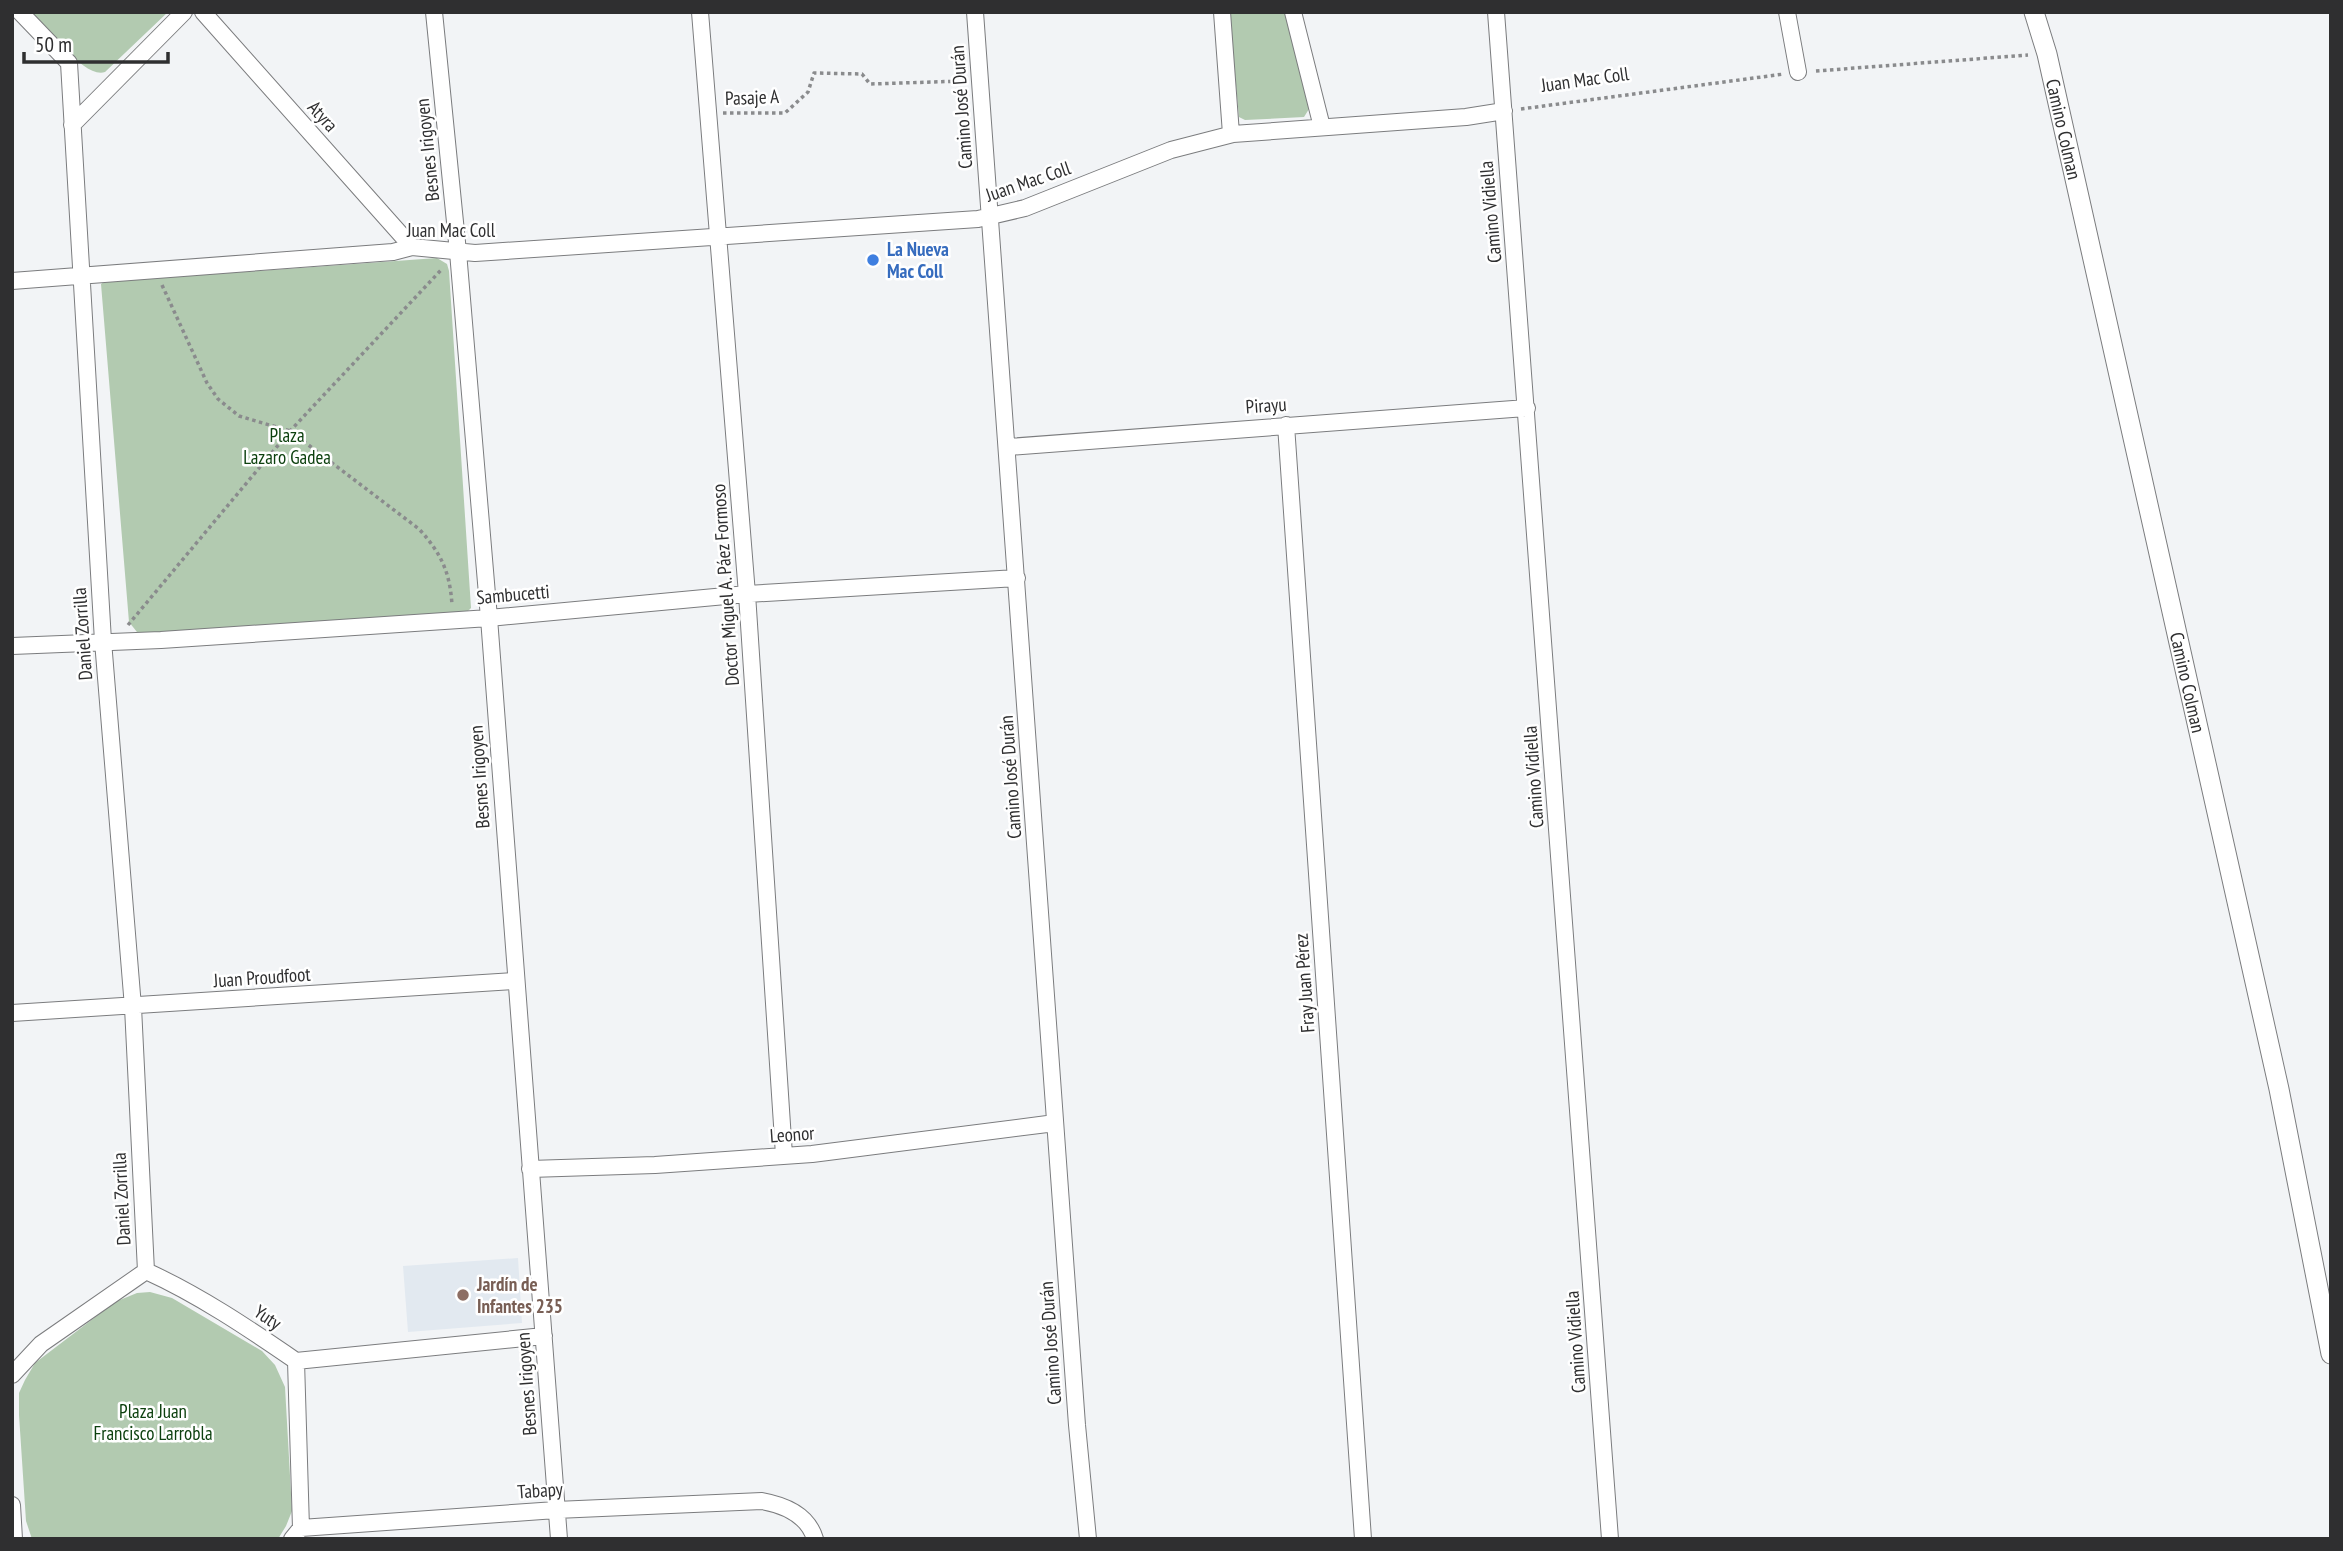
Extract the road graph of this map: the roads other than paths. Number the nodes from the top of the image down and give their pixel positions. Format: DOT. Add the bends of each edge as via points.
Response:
graph roads {
  1 [pos="20,12"];
  2 [pos="184,12"];
  3 [pos="203,12"];
  4 [pos="434,12"];
  5 [pos="700,12"];
  6 [pos="975,12"];
  7 [pos="1222,12"];
  8 [pos="1293,12"];
  9 [pos="1496,12"];
  10 [pos="1787,12"];
  11 [pos="2034,12"];
  12 [pos="1798,72"];
  13 [pos="1504,111"];
  14 [pos="72,125"];
  15 [pos="1322,127"];
  16 [pos="1231,134"];
  17 [pos="989,217"];
  18 [pos="718,237"];
  19 [pos="412,247"];
  20 [pos="458,252"];
  21 [pos="82,276"];
  22 [pos="12,281"];
  23 [pos="1527,408"];
  24 [pos="1286,425"];
  25 [pos="1008,447"];
  26 [pos="1017,578"];
  27 [pos="747,594"];
  28 [pos="489,618"];
  29 [pos="109,641"];
  30 [pos="12,646"];
  31 [pos="515,981"];
  32 [pos="133,1007"];
  33 [pos="12,1013"];
  34 [pos="1055,1123"];
  35 [pos="784,1155"];
  36 [pos="530,1169"];
  37 [pos="146,1271"];
  38 [pos="544,1336"];
  39 [pos="2331,1354"];
  40 [pos="296,1361"];
  41 [pos="12,1375"];
  42 [pos="12,1506"];
  43 [pos="556,1510"];
  44 [pos="296,1533"];
  45 [pos="14,1539"];
  46 [pos="559,1539"];
  47 [pos="815,1539"];
  48 [pos="1088,1539"];
  49 [pos="1363,1539"];
  50 [pos="1610,1539"];
  1 -- 14 [label="street, Daniel Zorrilla" via="69,63"];
  2 -- 14 [label="street"];
  3 -- 19 [label="street, Atyra"];
  4 -- 20 [label="street, Besnes Irigoyen"];
  5 -- 18 [label="street, Doctor Miguel A. Páez Formoso"];
  6 -- 17 [label="street, Camino José Durán"];
  7 -- 16 [label="street"];
  8 -- 15 [label="street"];
  9 -- 13 [label="street, Camino Vidiella"];
  10 -- 12 [label="street"];
  11 -- 39 [label="street, Camino Colman" via="2276,1076"];
  13 -- 15 [label="street, Juan Mac Coll"];
  13 -- 23 [label="street, Camino Vidiella"];
  14 -- 21 [label="street, Daniel Zorrilla"];
  15 -- 16 [label="street, Juan Mac Coll"];
  16 -- 17 [label="street, Juan Mac Coll" via="1171,150 1025,208"];
  17 -- 18 [label="street, Juan Mac Coll"];
  17 -- 25 [label="street, Camino José Durán"];
  18 -- 20 [label="street, Juan Mac Coll"];
  18 -- 27 [label="street, Doctor Miguel A. Páez Formoso"];
  19 -- 20 [label="street, Juan Mac Coll"];
  19 -- 21 [label="street, Juan Mac Coll"];
  20 -- 28 [label="street, Besnes Irigoyen"];
  21 -- 22 [label="street, Juan Mac Coll"];
  21 -- 29 [label="street, Daniel Zorrilla"];
  23 -- 24 [label="street, Pirayu"];
  23 -- 50 [label="street, Camino Vidiella"];
  24 -- 25 [label="street, Pirayu"];
  24 -- 49 [label="street, Fray Juan Pérez"];
  25 -- 26 [label="street, Camino José Durán"];
  26 -- 27 [label="street, Sambucetti"];
  26 -- 34 [label="street, Camino José Durán"];
  27 -- 28 [label="street, Sambucetti"];
  27 -- 35 [label="street, Doctor Miguel A. Páez Formoso"];
  28 -- 29 [label="street, Sambucetti"];
  28 -- 31 [label="street, Besnes Irigoyen"];
  29 -- 30 [label="street, Sambucetti"];
  29 -- 32 [label="street, Daniel Zorrilla"];
  31 -- 32 [label="street, Juan Proudfoot"];
  31 -- 36 [label="street, Besnes Irigoyen"];
  32 -- 33 [label="street, Juan Proudfoot"];
  32 -- 37 [label="street, Daniel Zorrilla"];
  34 -- 35 [label="street, Leonor"];
  34 -- 48 [label="street, Camino José Durán"];
  35 -- 36 [label="street, Leonor"];
  36 -- 38 [label="street, Besnes Irigoyen"];
  37 -- 40 [label="street, Yuty" via="241,1323"];
  37 -- 41 [label="street" via="41,1344"];
  38 -- 40 [label="street"];
  38 -- 43 [label="street, Besnes Irigoyen"];
  40 -- 44 [label="street"];
  42 -- 45 [label="street"];
  43 -- 44 [label="street, Tabapy"];
  43 -- 46 [label="street, Besnes Irigoyen"];
  43 -- 47 [label="street, Tabapy" via="762,1501 780,1504 803,1518"];
}
